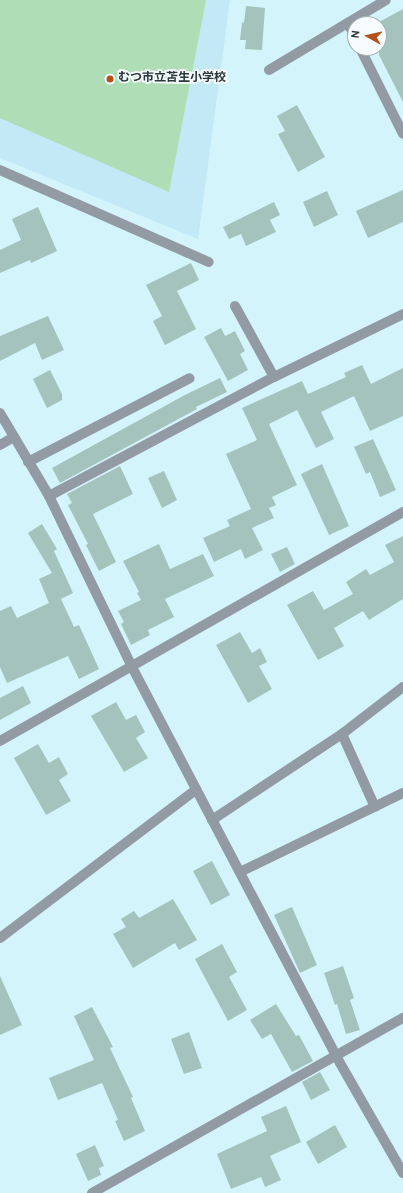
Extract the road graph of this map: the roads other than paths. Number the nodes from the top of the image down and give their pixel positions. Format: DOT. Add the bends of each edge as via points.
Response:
graph roads {
  1 [pos="386,0"];
  2 [pos="360,16"];
  3 [pos="347,24"];
  4 [pos="364,56"];
  5 [pos="269,70"];
  6 [pos="403,134"];
  7 [pos="0,170"];
  8 [pos="209,262"];
  9 [pos="235,306"];
  10 [pos="403,314"];
  11 [pos="274,377"];
  12 [pos="190,378"];
  13 [pos="0,413"];
  14 [pos="14,437"];
  15 [pos="0,445"];
  16 [pos="28,462"];
  17 [pos="49,496"];
  18 [pos="403,512"];
  19 [pos="132,667"];
  20 [pos="403,687"];
  21 [pos="342,734"];
  22 [pos="0,741"];
  23 [pos="196,790"];
  24 [pos="403,793"];
  25 [pos="375,807"];
  26 [pos="212,820"];
  27 [pos="240,872"];
  28 [pos="0,938"];
  29 [pos="403,1018"];
  30 [pos="336,1056"];
  31 [pos="403,1173"];
  32 [pos="92,1193"];
  1 -- 2 [label="street"];
  3 -- 5 [label="street"];
  4 -- 6 [label="street"];
  7 -- 8 [label="street"];
  9 -- 11 [label="street"];
  10 -- 11 [label="street"];
  11 -- 17 [label="street"];
  12 -- 16 [label="street"];
  13 -- 14 [label="street"];
  14 -- 15 [label="street"];
  14 -- 16 [label="street"];
  16 -- 17 [label="street"];
  17 -- 19 [label="street"];
  18 -- 19 [label="street"];
  19 -- 22 [label="street"];
  19 -- 23 [label="street"];
  20 -- 21 [label="street"];
  21 -- 25 [label="street"];
  21 -- 26 [label="street"];
  23 -- 26 [label="street"];
  23 -- 28 [label="street"];
  24 -- 25 [label="street"];
  25 -- 27 [label="street"];
  26 -- 27 [label="street"];
  27 -- 30 [label="street"];
  29 -- 30 [label="street"];
  30 -- 31 [label="street"];
  30 -- 32 [label="street"];
}
